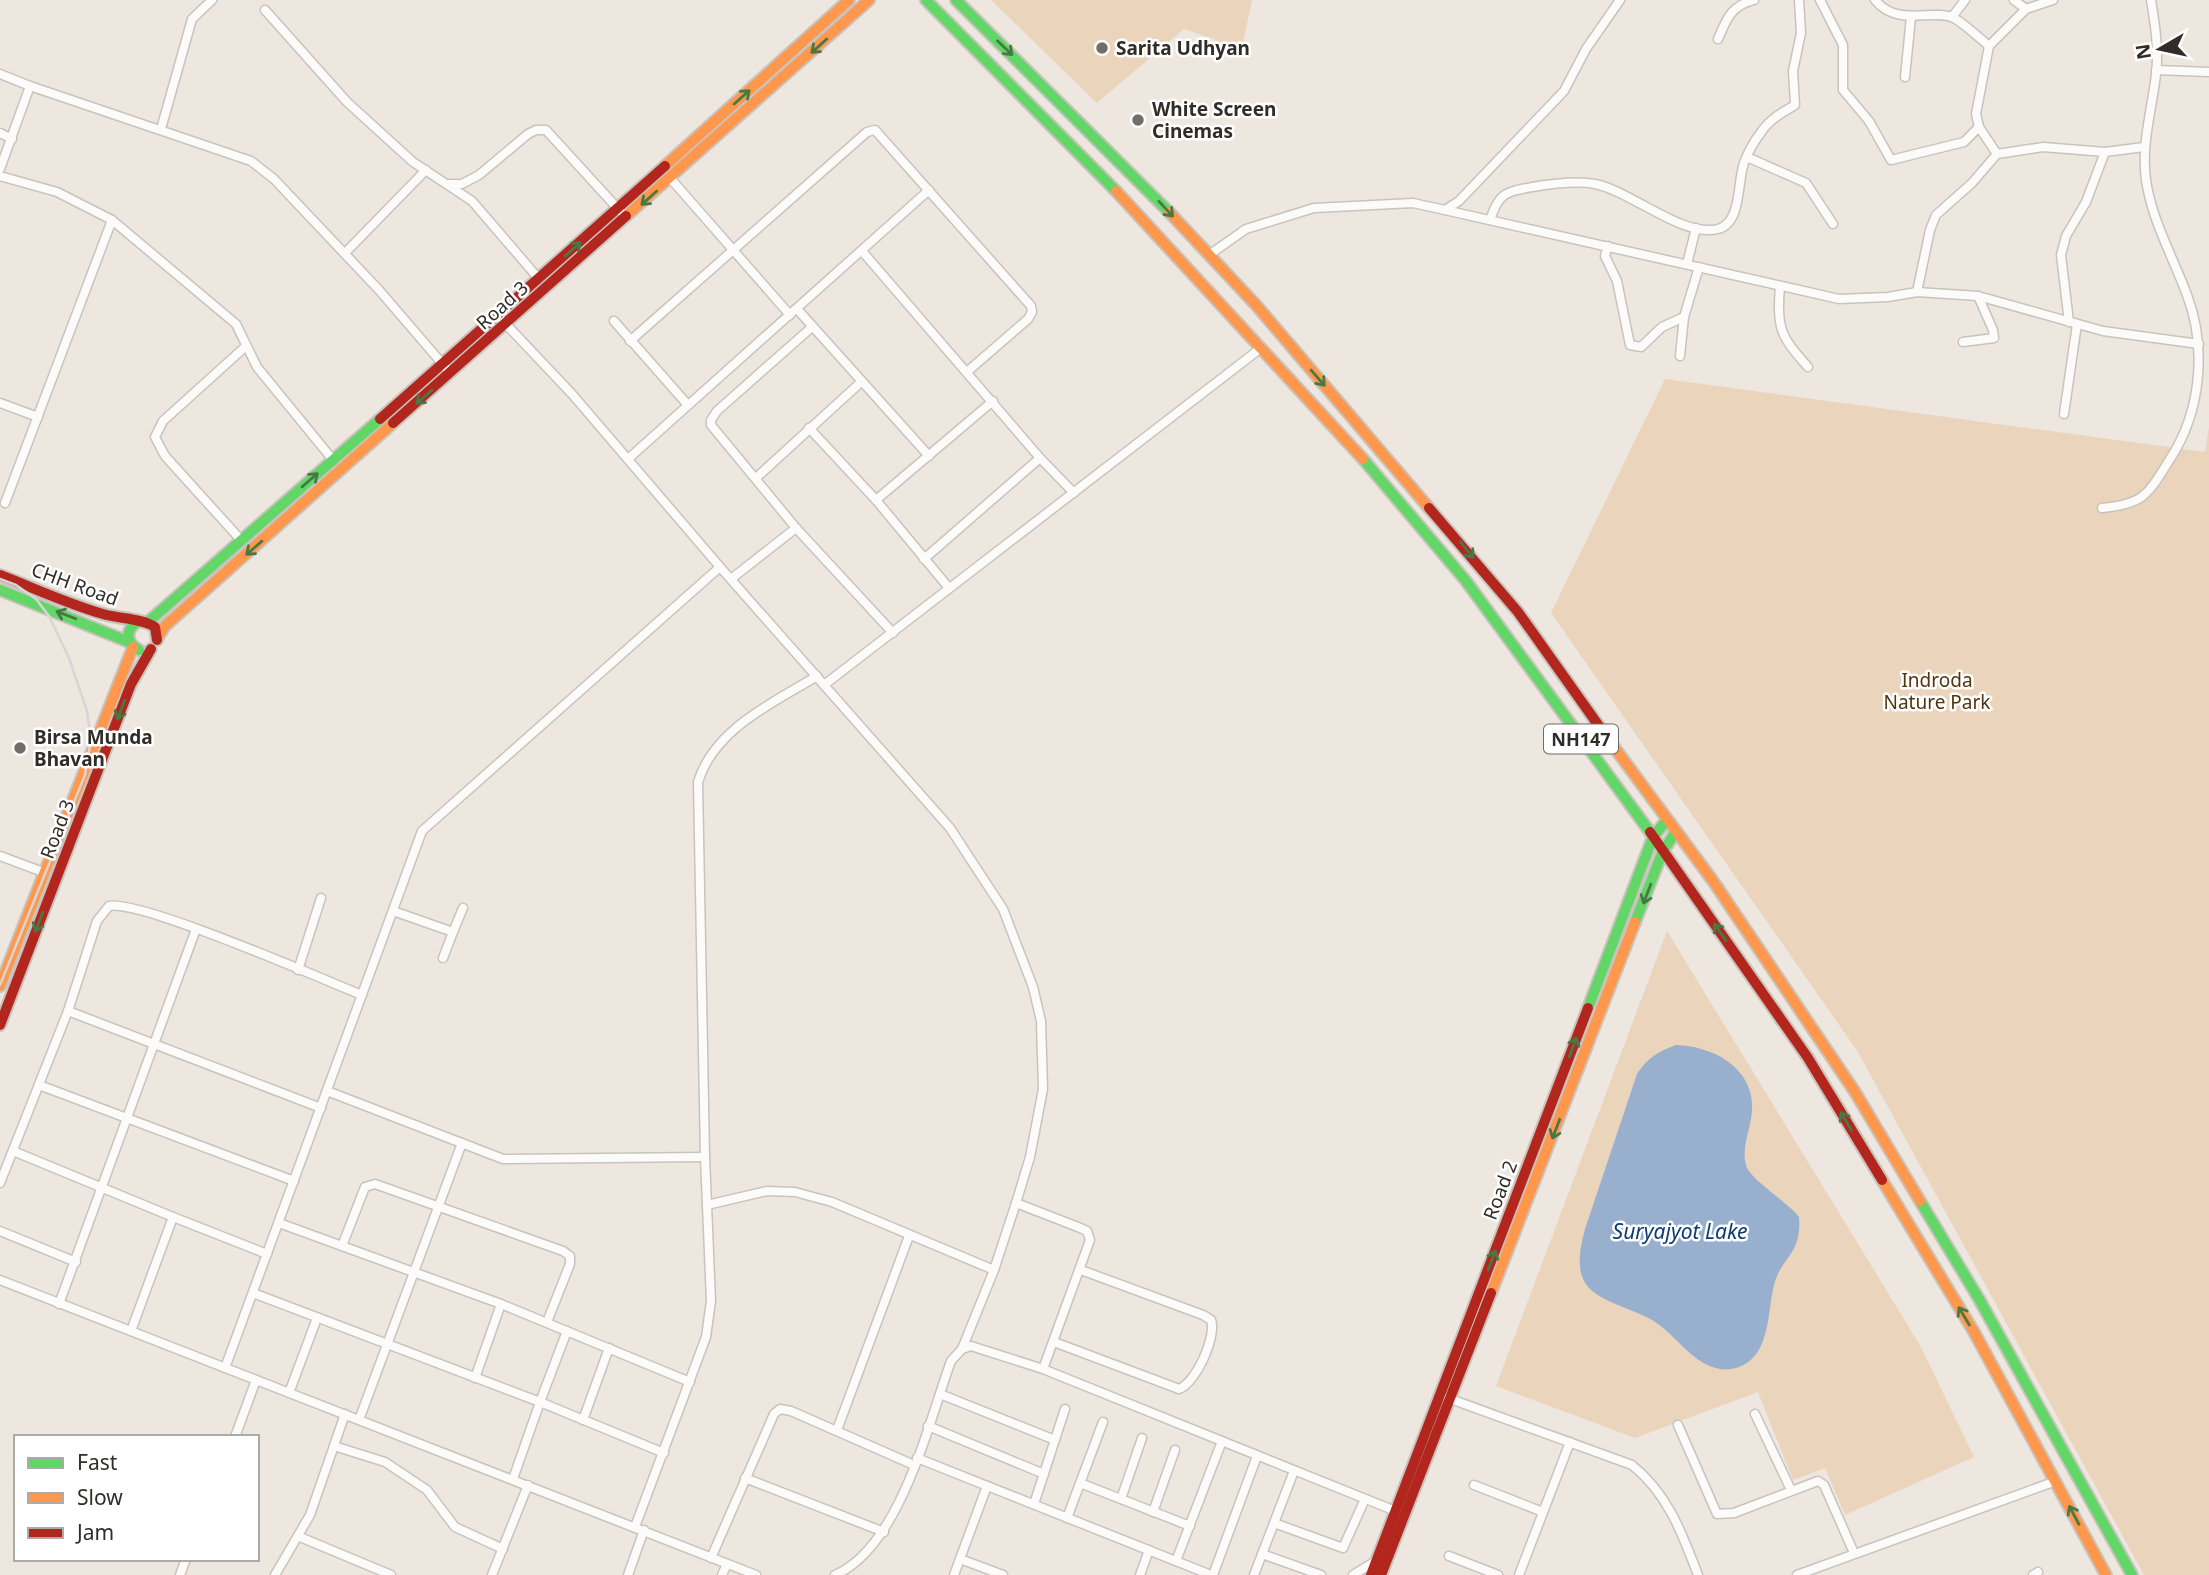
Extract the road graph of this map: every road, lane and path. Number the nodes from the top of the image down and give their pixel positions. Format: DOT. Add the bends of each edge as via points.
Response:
graph roads {
  1 [pos="212,0"];
  2 [pos="849,0"];
  3 [pos="869,0"];
  4 [pos="926,0"];
  5 [pos="956,0"];
  6 [pos="1620,0"];
  7 [pos="1754,0"];
  8 [pos="1798,0"];
  9 [pos="1820,0"];
  10 [pos="1875,0"];
  11 [pos="1965,0"];
  12 [pos="2014,0"];
  13 [pos="2053,0"];
  14 [pos="2151,0"];
  15 [pos="2026,9"];
  16 [pos="265,10"];
  17 [pos="1911,17"];
  18 [pos="1952,17"];
  19 [pos="1718,39"];
  20 [pos="1989,46"];
  21 [pos="2156,70"];
  22 [pos="2209,72"];
  23 [pos="0,74"];
  24 [pos="1905,77"];
  25 [pos="30,86"];
  26 [pos="1979,127"];
  27 [pos="161,129"];
  28 [pos="0,133"];
  29 [pos="12,139"];
  30 [pos="2144,147"];
  31 [pos="2105,152"];
  32 [pos="1997,154"];
  33 [pos="1747,157"];
  34 [pos="0,169"];
  35 [pos="426,170"];
  36 [pos="0,176"];
  37 [pos="671,178"];
  38 [pos="449,184"];
  39 [pos="929,190"];
  40 [pos="618,209"];
  41 [pos="1445,210"];
  42 [pos="627,218"];
  43 [pos="111,220"];
  44 [pos="1490,220"];
  45 [pos="1833,224"];
  46 [pos="1696,228"];
  47 [pos="1197,242"];
  48 [pos="1608,246"];
  49 [pos="733,250"];
  50 [pos="862,251"];
  51 [pos="345,253"];
  52 [pos="1209,255"];
  53 [pos="1179,259"];
  54 [pos="1687,264"];
  55 [pos="1699,267"];
  56 [pos="538,279"];
  57 [pos="1780,287"];
  58 [pos="1917,292"];
  59 [pos="1978,296"];
  60 [pos="794,312"];
  61 [pos="498,316"];
  62 [pos="1684,317"];
  63 [pos="614,321"];
  64 [pos="2073,323"];
  65 [pos="506,325"];
  66 [pos="812,327"];
  67 [pos="630,341"];
  68 [pos="1963,342"];
  69 [pos="2199,344"];
  70 [pos="245,347"];
  71 [pos="1261,348"];
  72 [pos="1680,356"];
  73 [pos="443,364"];
  74 [pos="1808,367"];
  75 [pos="968,371"];
  76 [pos="451,374"];
  77 [pos="860,383"];
  78 [pos="993,401"];
  79 [pos="0,403"];
  80 [pos="687,404"];
  81 [pos="2064,414"];
  82 [pos="38,417"];
  83 [pos="809,428"];
  84 [pos="929,456"];
  85 [pos="628,458"];
  86 [pos="1040,458"];
  87 [pos="333,460"];
  88 [pos="756,478"];
  89 [pos="1074,493"];
  90 [pos="876,500"];
  91 [pos="5,503"];
  92 [pos="2102,508"];
  93 [pos="796,528"];
  94 [pos="241,540"];
  95 [pos="924,559"];
  96 [pos="720,568"];
  97 [pos="0,575"];
  98 [pos="731,579"];
  99 [pos="949,589"];
  100 [pos="0,590"];
  101 [pos="143,621"];
  102 [pos="892,633"];
  103 [pos="158,637"];
  104 [pos="131,645"];
  105 [pos="151,649"];
  106 [pos="817,676"];
  107 [pos="824,685"];
  108 [pos="94,745"];
  109 [pos="106,750"];
  110 [pos="1666,821"];
  111 [pos="1675,832"];
  112 [pos="1653,837"];
  113 [pos="1663,851"];
  114 [pos="0,856"];
  115 [pos="43,873"];
  116 [pos="321,898"];
  117 [pos="463,908"];
  118 [pos="393,911"];
  119 [pos="195,929"];
  120 [pos="453,932"];
  121 [pos="443,958"];
  122 [pos="298,970"];
  123 [pos="1,985"];
  124 [pos="14,989"];
  125 [pos="362,995"];
  126 [pos="68,1011"];
  127 [pos="0,1025"];
  128 [pos="154,1044"];
  129 [pos="38,1085"];
  130 [pos="327,1091"];
  131 [pos="321,1108"];
  132 [pos="126,1120"];
  133 [pos="462,1143"];
  134 [pos="13,1151"];
  135 [pos="705,1157"];
  136 [pos="294,1181"];
  137 [pos="0,1183"];
  138 [pos="102,1188"];
  139 [pos="1016,1203"];
  140 [pos="707,1205"];
  141 [pos="439,1208"];
  142 [pos="173,1217"];
  143 [pos="279,1223"];
  144 [pos="0,1231"];
  145 [pos="909,1236"];
  146 [pos="342,1246"];
  147 [pos="267,1254"];
  148 [pos="76,1262"];
  149 [pos="994,1270"];
  150 [pos="1081,1270"];
  151 [pos="415,1273"];
  152 [pos="0,1280"];
  153 [pos="253,1293"];
  154 [pos="59,1304"];
  155 [pos="501,1304"];
  156 [pos="317,1318"];
  157 [pos="547,1322"];
  158 [pos="131,1331"];
  159 [pos="567,1331"];
  160 [pos="1054,1342"];
  161 [pos="388,1345"];
  162 [pos="609,1348"];
  163 [pos="962,1349"];
  164 [pos="225,1368"];
  165 [pos="1043,1369"];
  166 [pos="475,1378"];
  167 [pos="256,1380"];
  168 [pos="690,1382"];
  169 [pos="289,1393"];
  170 [pos="940,1394"];
  171 [pos="1446,1397"];
  172 [pos="540,1402"];
  173 [pos="1065,1409"];
  174 [pos="345,1414"];
  175 [pos="1755,1414"];
  176 [pos="359,1420"];
  177 [pos="583,1420"];
  178 [pos="1103,1422"];
  179 [pos="1678,1425"];
  180 [pos="928,1426"];
  181 [pos="837,1430"];
  182 [pos="236,1435"];
  183 [pos="1142,1438"];
  184 [pos="1055,1440"];
  185 [pos="1222,1441"];
  186 [pos="1570,1442"];
  187 [pos="334,1446"];
  188 [pos="1175,1450"];
  189 [pos="664,1453"];
  190 [pos="1257,1456"];
  191 [pos="916,1462"];
  192 [pos="1294,1471"];
  193 [pos="1044,1474"];
  194 [pos="745,1478"];
  195 [pos="513,1479"];
  196 [pos="2056,1481"];
  197 [pos="1080,1483"];
  198 [pos="528,1485"];
  199 [pos="1474,1485"];
  200 [pos="987,1486"];
  201 [pos="1791,1490"];
  202 [pos="1121,1499"];
  203 [pos="1365,1499"];
  204 [pos="1034,1504"];
  205 [pos="1153,1512"];
  206 [pos="1543,1512"];
  207 [pos="1400,1513"];
  208 [pos="1067,1518"];
  209 [pos="1274,1523"];
  210 [pos="1190,1526"];
  211 [pos="639,1529"];
  212 [pos="884,1532"];
  213 [pos="300,1537"];
  214 [pos="503,1549"];
  215 [pos="1149,1550"];
  216 [pos="1854,1553"];
  217 [pos="1262,1554"];
  218 [pos="1449,1556"];
  219 [pos="711,1558"];
  220 [pos="960,1559"];
  221 [pos="1176,1561"];
  222 [pos="1376,1561"];
  223 [pos="727,1564"];
  224 [pos="1803,1574"];
  225 [pos="275,1575"];
  226 [pos="391,1575"];
  227 [pos="492,1575"];
  228 [pos="628,1575"];
  229 [pos="722,1575"];
  230 [pos="756,1575"];
  231 [pos="835,1575"];
  232 [pos="954,1575"];
  233 [pos="1003,1575"];
  234 [pos="1140,1575"];
  235 [pos="1212,1575"];
  236 [pos="1254,1575"];
  237 [pos="1321,1575"];
  238 [pos="1353,1575"];
  239 [pos="1371,1575"];
  240 [pos="1381,1575"];
  241 [pos="1498,1575"];
  242 [pos="1519,1575"];
  243 [pos="1698,1575"];
  244 [pos="2106,1575"];
  245 [pos="2132,1575"];
  1 -- 27 [label="street" via="192,19"];
  40 -- 2 [label="main road, Road 3, one-way"];
  3 -- 37 [label="main road, Road 3, one-way"];
  4 -- 53 [label="main road, NH147"];
  5 -- 47 [label="main road, NH147, one-way"];
  6 -- 41 [label="street" via="1564,91 1459,201"];
  7 -- 19 [label="street" via="1730,12"];
  8 -- 33 [label="street" via="1795,105 1764,127"];
  9 -- 26 [label="street" via="1843,45 1843,90 1869,121 1891,160 1964,142"];
  10 -- 17 [label="street"];
  11 -- 18 [label="street"];
  12 -- 15 [label="street"];
  13 -- 15 [label="street"];
  14 -- 21 [label="street"];
  15 -- 20 [label="street"];
  16 -- 35 [label="street" via="347,102"];
  17 -- 18 [label="street"];
  17 -- 24 [label="street"];
  18 -- 20 [label="street"];
  20 -- 26 [label="street" via="1978,95"];
  21 -- 22 [label="street"];
  21 -- 30 [label="street"];
  23 -- 25 [label="street"];
  25 -- 27 [label="street"];
  25 -- 29 [label="street"];
  26 -- 32 [label="street"];
  27 -- 51 [label="street" via="251,161"];
  28 -- 29 [label="street"];
  29 -- 34 [label="street"];
  30 -- 31 [label="street"];
  30 -- 69 [label="street" via="2154,214 2188,296"];
  31 -- 32 [label="street" via="2043,147"];
  31 -- 64 [label="street" via="2061,255"];
  32 -- 58 [label="street" via="1936,215"];
  33 -- 45 [label="street" via="1806,183"];
  33 -- 46 [label="street" via="1728,225"];
  35 -- 38 [label="street"];
  35 -- 51 [label="street"];
  36 -- 43 [label="street" via="57,192"];
  37 -- 42 [label="main road, Road 3, one-way"];
  37 -- 49 [label="street"];
  38 -- 40 [label="street" via="470,180 528,134 546,130"];
  38 -- 56 [label="street" via="472,201"];
  39 -- 49 [label="street" via="880,132 871,130"];
  39 -- 50 [label="street"];
  39 -- 75 [label="street" via="1031,306 1028,319"];
  40 -- 42 [label="street"];
  56 -- 40 [label="main road, Road 3, one-way"];
  41 -- 44 [label="street"];
  41 -- 52 [label="street" via="1413,203 1314,208 1246,229"];
  42 -- 65 [label="main road, Road 3"];
  43 -- 70 [label="street" via="236,324"];
  43 -- 82 [label="street"];
  44 -- 46 [label="street" via="1496,202 1511,191 1593,183"];
  44 -- 48 [label="street"];
  46 -- 54 [label="street"];
  47 -- 52 [label="main road, NH147"];
  47 -- 53 [label="main road"];
  48 -- 54 [label="street"];
  48 -- 62 [label="street" via="1605,256 1617,281 1630,345 1641,347 1662,327"];
  49 -- 60 [label="street"];
  49 -- 67 [label="street"];
  50 -- 60 [label="street"];
  50 -- 75 [label="street"];
  51 -- 73 [label="street"];
  52 -- 110 [label="main road, NH147, one-way" via="1518,612"];
  53 -- 71 [label="main road, NH147"];
  54 -- 55 [label="street"];
  55 -- 57 [label="street"];
  55 -- 62 [label="street"];
  56 -- 61 [label="main road, Road 3"];
  57 -- 58 [label="street" via="1839,299"];
  57 -- 74 [label="street" via="1780,330"];
  58 -- 59 [label="street"];
  59 -- 64 [label="street"];
  59 -- 68 [label="street" via="1994,338"];
  60 -- 66 [label="street"];
  60 -- 80 [label="street"];
  61 -- 65 [label="street"];
  61 -- 73 [label="main road, Road 3"];
  62 -- 72 [label="street"];
  63 -- 67 [label="street"];
  64 -- 69 [label="street"];
  64 -- 81 [label="street"];
  65 -- 76 [label="main road, Road 3"];
  65 -- 85 [label="street"];
  66 -- 77 [label="street"];
  66 -- 88 [label="street" via="711,420"];
  67 -- 80 [label="street"];
  69 -- 92 [label="street" via="2196,390 2185,437 2148,493 2131,505"];
  70 -- 87 [label="street"];
  70 -- 94 [label="street" via="163,421 155,437 165,456"];
  71 -- 89 [label="street"];
  71 -- 112 [label="main road, NH147" via="1399,499 1457,571"];
  73 -- 76 [label="street"];
  73 -- 87 [label="main road, Road 3"];
  75 -- 78 [label="street"];
  76 -- 103 [label="main road, Road 3, one-way" via="165,626"];
  77 -- 83 [label="street"];
  77 -- 84 [label="street"];
  78 -- 84 [label="street"];
  78 -- 86 [label="street"];
  79 -- 82 [label="street"];
  80 -- 85 [label="street"];
  82 -- 91 [label="street"];
  83 -- 88 [label="street"];
  83 -- 90 [label="street"];
  84 -- 90 [label="street"];
  85 -- 96 [label="street"];
  86 -- 89 [label="street"];
  86 -- 95 [label="street"];
  94 -- 87 [label="main road, Road 3, one-way"];
  88 -- 93 [label="street"];
  89 -- 99 [label="street"];
  90 -- 95 [label="street"];
  93 -- 98 [label="street"];
  93 -- 102 [label="street"];
  94 -- 101 [label="main road, Road 3"];
  95 -- 99 [label="street"];
  96 -- 98 [label="street"];
  96 -- 118 [label="street" via="422,831"];
  97 -- 101 [label="main road, CHH Road" via="95,612"];
  98 -- 106 [label="street"];
  99 -- 102 [label="street"];
  104 -- 100 [label="main road, one-way"];
  101 -- 103 [label="main road" via="155,628"];
  101 -- 104 [label="main road" via="128,630"];
  102 -- 107 [label="street"];
  103 -- 105 [label="main road"];
  104 -- 105 [label="main road" via="142,651"];
  104 -- 108 [label="main road, Road 3"];
  105 -- 109 [label="main road, Road 3, one-way" via="131,684"];
  106 -- 107 [label="street"];
  106 -- 135 [label="street" via="723,739 704,762 698,782"];
  107 -- 139 [label="street" via="976,863 1003,909 1025,966 1041,1021 1042,1089"];
  108 -- 109 [label="main road"];
  108 -- 115 [label="main road, Road 3"];
  109 -- 124 [label="main road, Road 3, one-way"];
  110 -- 111 [label="main road, NH147"];
  110 -- 112 [label="main road, Road 2"];
  111 -- 113 [label="main road, Road 2"];
  111 -- 245 [label="main road, NH147" via="1713,881 1854,1092 1979,1300"];
  112 -- 113 [label="main road, NH147"];
  171 -- 112 [label="main road, Road 2, one-way"];
  113 -- 171 [label="main road, Road 2, one-way" via="1551,1143"];
  196 -- 113 [label="main road, NH147, one-way" via="1974,1332 1808,1058"];
  114 -- 115 [label="street"];
  115 -- 123 [label="main road, Road 3"];
  116 -- 122 [label="street"];
  117 -- 120 [label="street"];
  118 -- 120 [label="street"];
  118 -- 125 [label="street"];
  119 -- 122 [label="street"];
  119 -- 126 [label="street" via="125,906 109,906 97,920"];
  119 -- 128 [label="street"];
  120 -- 121 [label="street"];
  122 -- 125 [label="street"];
  123 -- 124 [label="main road"];
  124 -- 127 [label="main road, Road 3"];
  125 -- 130 [label="street"];
  126 -- 128 [label="street"];
  126 -- 129 [label="street"];
  128 -- 131 [label="street"];
  128 -- 132 [label="street"];
  129 -- 132 [label="street"];
  129 -- 134 [label="street"];
  130 -- 131 [label="street"];
  130 -- 133 [label="street"];
  131 -- 136 [label="street"];
  132 -- 136 [label="street"];
  132 -- 138 [label="street"];
  133 -- 135 [label="street" via="503,1159 525,1161"];
  133 -- 141 [label="street"];
  134 -- 137 [label="street"];
  134 -- 138 [label="street"];
  135 -- 140 [label="street"];
  136 -- 143 [label="street"];
  138 -- 142 [label="street"];
  138 -- 148 [label="street"];
  139 -- 149 [label="street"];
  139 -- 150 [label="street" via="1087,1231 1090,1240"];
  140 -- 145 [label="street" via="767,1191 795,1192 832,1202"];
  140 -- 168 [label="street" via="711,1301 706,1337"];
  141 -- 146 [label="street" via="369,1184"];
  141 -- 151 [label="street"];
  141 -- 157 [label="street" via="569,1256"];
  142 -- 147 [label="street"];
  142 -- 158 [label="street"];
  143 -- 146 [label="street"];
  143 -- 147 [label="street"];
  144 -- 148 [label="street"];
  145 -- 149 [label="street"];
  145 -- 181 [label="street"];
  146 -- 151 [label="street"];
  147 -- 153 [label="street"];
  148 -- 154 [label="street"];
  149 -- 163 [label="street"];
  150 -- 160 [label="street"];
  150 -- 160 [label="street" via="1203,1315 1211,1320 1214,1331 1193,1381 1180,1389"];
  151 -- 155 [label="street"];
  151 -- 161 [label="street"];
  152 -- 154 [label="street"];
  153 -- 156 [label="street"];
  153 -- 164 [label="street"];
  154 -- 158 [label="street"];
  155 -- 157 [label="street"];
  155 -- 166 [label="street"];
  156 -- 161 [label="street"];
  156 -- 169 [label="street"];
  157 -- 159 [label="street"];
  158 -- 164 [label="street"];
  159 -- 162 [label="street"];
  159 -- 172 [label="street"];
  160 -- 165 [label="street"];
  161 -- 166 [label="street"];
  161 -- 176 [label="street"];
  162 -- 168 [label="street"];
  162 -- 177 [label="street"];
  163 -- 165 [label="street" via="982,1348"];
  163 -- 170 [label="street" via="951,1361"];
  164 -- 167 [label="street"];
  165 -- 185 [label="street"];
  166 -- 172 [label="street"];
  167 -- 169 [label="street"];
  167 -- 182 [label="street"];
  168 -- 189 [label="street"];
  169 -- 174 [label="street"];
  170 -- 180 [label="street"];
  170 -- 184 [label="street"];
  171 -- 186 [label="street"];
  171 -- 207 [label="main road, Road 2"];
  172 -- 177 [label="street"];
  172 -- 195 [label="street"];
  173 -- 184 [label="street"];
  174 -- 176 [label="street"];
  174 -- 187 [label="street"];
  175 -- 201 [label="street"];
  176 -- 195 [label="street"];
  177 -- 189 [label="street"];
  178 -- 197 [label="street"];
  179 -- 201 [label="street" via="1717,1514 1734,1513"];
  180 -- 191 [label="street"];
  180 -- 193 [label="street"];
  181 -- 191 [label="street"];
  181 -- 194 [label="street" via="791,1411 776,1411"];
  183 -- 202 [label="street"];
  184 -- 193 [label="street"];
  185 -- 190 [label="street"];
  185 -- 210 [label="street"];
  186 -- 206 [label="street"];
  186 -- 243 [label="street" via="1632,1465 1653,1482 1670,1506"];
  187 -- 213 [label="street"];
  187 -- 214 [label="street" via="385,1462 426,1490 455,1527"];
  188 -- 205 [label="street"];
  189 -- 211 [label="street"];
  190 -- 192 [label="street"];
  190 -- 235 [label="street"];
  191 -- 200 [label="street"];
  191 -- 212 [label="street"];
  192 -- 203 [label="street"];
  192 -- 209 [label="street"];
  193 -- 204 [label="street"];
  194 -- 212 [label="street"];
  194 -- 219 [label="street"];
  195 -- 198 [label="street"];
  196 -- 216 [label="street"];
  244 -- 196 [label="main road, NH147, one-way"];
  197 -- 202 [label="street"];
  197 -- 208 [label="street"];
  198 -- 211 [label="street"];
  198 -- 214 [label="street"];
  199 -- 206 [label="street"];
  200 -- 204 [label="street"];
  200 -- 220 [label="street"];
  201 -- 216 [label="street" via="1818,1481 1824,1485"];
  202 -- 205 [label="street"];
  203 -- 207 [label="street"];
  203 -- 209 [label="street" via="1343,1548"];
  204 -- 208 [label="street"];
  205 -- 210 [label="street"];
  206 -- 242 [label="street"];
  207 -- 222 [label="main road, Road 2"];
  207 -- 240 [label="main road, Road 2"];
  208 -- 215 [label="street"];
  209 -- 217 [label="street"];
  210 -- 221 [label="street"];
  211 -- 219 [label="street"];
  211 -- 228 [label="street"];
  212 -- 231 [label="street" via="866,1555"];
  213 -- 225 [label="street"];
  213 -- 226 [label="street"];
  214 -- 227 [label="street"];
  215 -- 221 [label="street"];
  215 -- 234 [label="street"];
  216 -- 224 [label="street"];
  217 -- 236 [label="street"];
  217 -- 237 [label="street"];
  218 -- 241 [label="street"];
  219 -- 223 [label="street"];
  220 -- 232 [label="street"];
  220 -- 233 [label="street"];
  221 -- 235 [label="street"];
  222 -- 238 [label="street"];
  222 -- 239 [label="main road, Road 2"];
  223 -- 229 [label="street"];
  223 -- 230 [label="street"];
}
